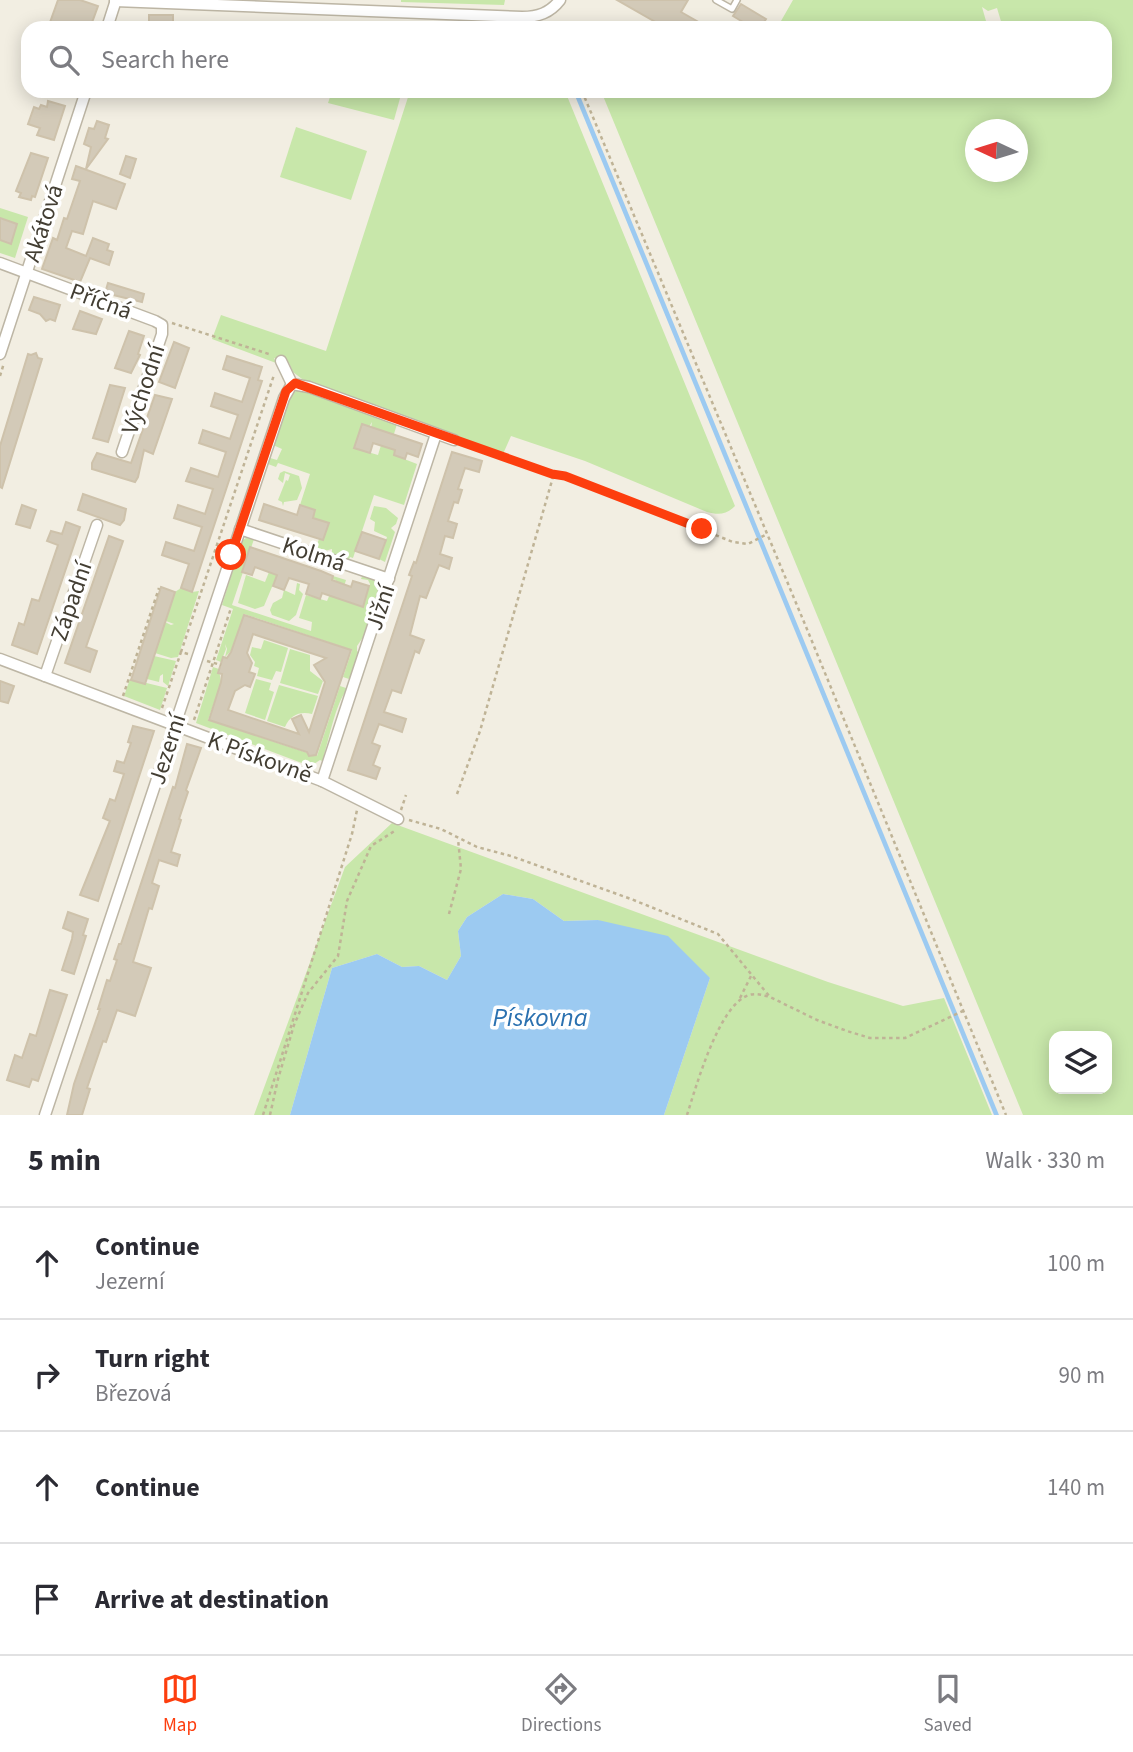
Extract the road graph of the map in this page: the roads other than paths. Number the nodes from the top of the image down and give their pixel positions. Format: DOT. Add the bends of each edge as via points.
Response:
graph roads {
  1 [pos="561,0"];
  2 [pos="716,0"];
  3 [pos="737,0"];
  4 [pos="115,1"];
  5 [pos="109,21"];
  6 [pos="84,98"];
  7 [pos="0,263"];
  8 [pos="27,273"];
  9 [pos="162,325"];
  10 [pos="0,354"];
  11 [pos="281,361"];
  12 [pos="292,384"];
  13 [pos="436,434"];
  14 [pos="454,440"];
  15 [pos="122,452"];
  16 [pos="97,525"];
  17 [pos="240,529"];
  18 [pos="389,579"];
  19 [pos="0,659"];
  20 [pos="45,676"];
  21 [pos="174,726"];
  22 [pos="323,780"];
  23 [pos="398,819"];
  24 [pos="45,1115"];
  1 -- 4 [label="street" via="549,11 530,17"];
  2 -- 3 [label="lane" via="732,9"];
  4 -- 5 [label="street"];
  6 -- 8 [label="street, Akátová"];
  7 -- 8 [label="street, Příčná"];
  8 -- 9 [label="street, Příčná"];
  8 -- 10 [label="street, Akátová"];
  9 -- 15 [label="street, Východní"];
  11 -- 12 [label="street"];
  12 -- 13 [label="street"];
  12 -- 17 [label="street, Jezerní"];
  13 -- 14 [label="street"];
  13 -- 18 [label="street, Jižní"];
  16 -- 20 [label="street, Západní"];
  17 -- 18 [label="street, Kolmá"];
  17 -- 21 [label="street, Jezerní"];
  18 -- 22 [label="street, Jižní"];
  19 -- 20 [label="street, K Pískovně"];
  20 -- 21 [label="street, K Pískovně"];
  21 -- 22 [label="street, K Pískovně"];
  21 -- 24 [label="street, Jezerní"];
  22 -- 23 [label="street, K Pískovně"];
}
